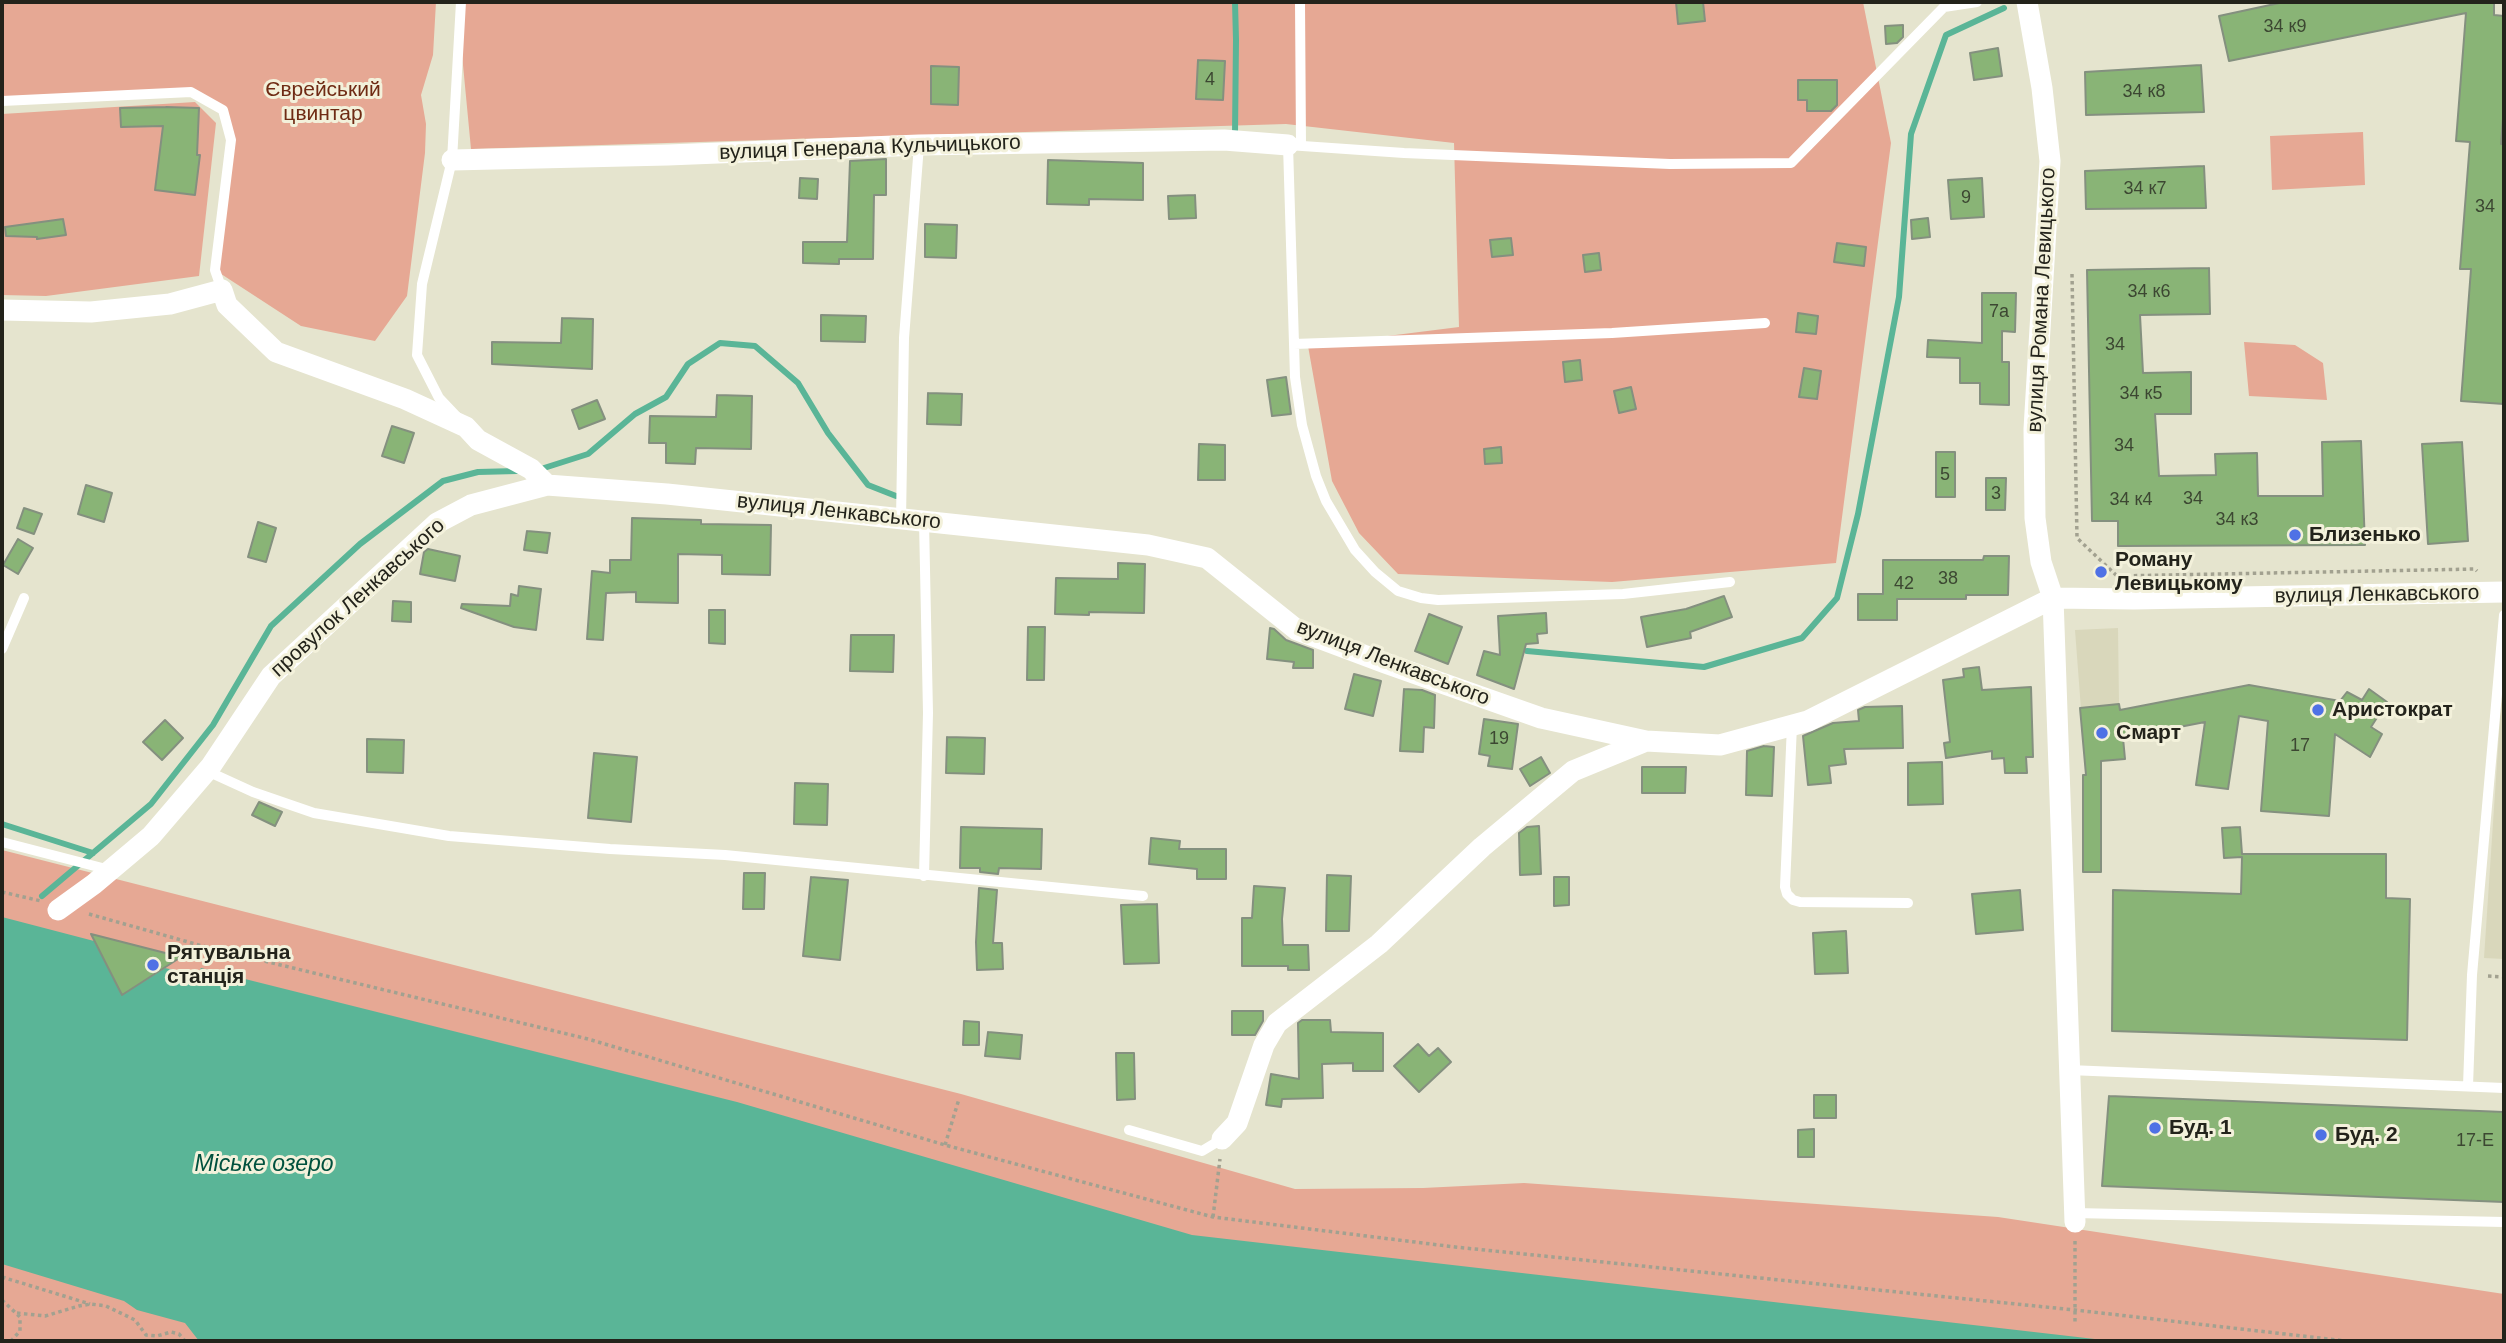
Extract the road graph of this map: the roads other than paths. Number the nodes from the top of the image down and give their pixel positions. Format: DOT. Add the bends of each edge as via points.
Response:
graph roads {
  1 [pos="461,2"];
  2 [pos="1300,2"];
  3 [pos="1977,2"];
  4 [pos="2027,2"];
  5 [pos="2,101"];
  6 [pos="919,145"];
  7 [pos="1295,145"];
  8 [pos="452,160"];
  9 [pos="222,290"];
  10 [pos="2,310"];
  11 [pos="1765,323"];
  12 [pos="1294,344"];
  13 [pos="466,427"];
  14 [pos="547,485"];
  15 [pos="901,520"];
  16 [pos="924,521"];
  17 [pos="1730,582"];
  18 [pos="2504,592"];
  19 [pos="24,598"];
  20 [pos="2053,598"];
  21 [pos="2504,615"];
  22 [pos="2,649"];
  23 [pos="1792,725"];
  24 [pos="1646,741"];
  25 [pos="207,771"];
  26 [pos="2,842"];
  27 [pos="110,870"];
  28 [pos="924,876"];
  29 [pos="1143,896"];
  30 [pos="1908,903"];
  31 [pos="60,908"];
  32 [pos="2069,1070"];
  33 [pos="2468,1086"];
  34 [pos="2504,1088"];
  35 [pos="1129,1130"];
  36 [pos="1222,1139"];
  37 [pos="2074,1217"];
  38 [pos="2504,1222"];
  1 -- 8 [label="lane"];
  2 -- 7 [label="lane"];
  3 -- 7 [label="lane" via="1944,7 1791,163 1670,164"];
  4 -- 20 [label="street, вулиця Романа Левицького" via="2050,161 2035,517 2041,562"];
  5 -- 9 [label="lane" via="191,92 223,110 231,140 215,270"];
  6 -- 7 [label="street, вулиця Генерала Кульчицького" via="1224,140"];
  6 -- 8 [label="street, вулиця Генерала Кульчицького"];
  6 -- 15 [label="lane" via="904,338"];
  7 -- 12 [label="lane"];
  8 -- 13 [label="lane" via="422,284 417,355 439,398"];
  9 -- 10 [label="street" via="170,303 91,312"];
  9 -- 13 [label="street" via="227,305 276,352 405,398"];
  11 -- 12 [label="lane"];
  12 -- 17 [label="lane" via="1303,425 1326,501 1355,550 1398,591 1421,598 1480,599 1623,594"];
  13 -- 14 [label="street" via="478,440 531,469"];
  14 -- 15 [label="street, вулиця Ленкавського"];
  14 -- 25 [label="street, провулок Ленкавського" via="471,505 437,523 271,676"];
  15 -- 16 [label="street, вулиця Ленкавського"];
  16 -- 24 [label="street, вулиця Ленкавського" via="1149,545 1207,558 1297,630 1541,718"];
  16 -- 28 [label="lane" via="928,713"];
  18 -- 20 [label="street, вулиця Ленкавського"];
  19 -- 22 [label="lane"];
  20 -- 23 [label="street, вулиця Ленкавського"];
  20 -- 32 [label="street, вулиця Романа Левицького"];
  21 -- 33 [label="lane" via="2472,975"];
  23 -- 24 [label="street, вулиця Ленкавського" via="1720,745"];
  23 -- 30 [label="lane" via="1787,894 1800,902"];
  24 -- 36 [label="street" via="1573,771 1482,847 1379,944 1277,1023 1264,1045 1237,1123"];
  25 -- 27 [label="street, провулок Ленкавського" via="151,836"];
  25 -- 28 [label="lane" via="314,813 449,836 725,855"];
  26 -- 27 [label="lane"];
  27 -- 31 [label="street, провулок Ленкавського"];
  28 -- 29 [label="lane"];
  32 -- 33 [label="lane"];
  32 -- 37 [label="street, вулиця Романа Левицького"];
  33 -- 34 [label="lane"];
  35 -- 36 [label="lane" via="1202,1151"];
  37 -- 38 [label="lane"];
}
